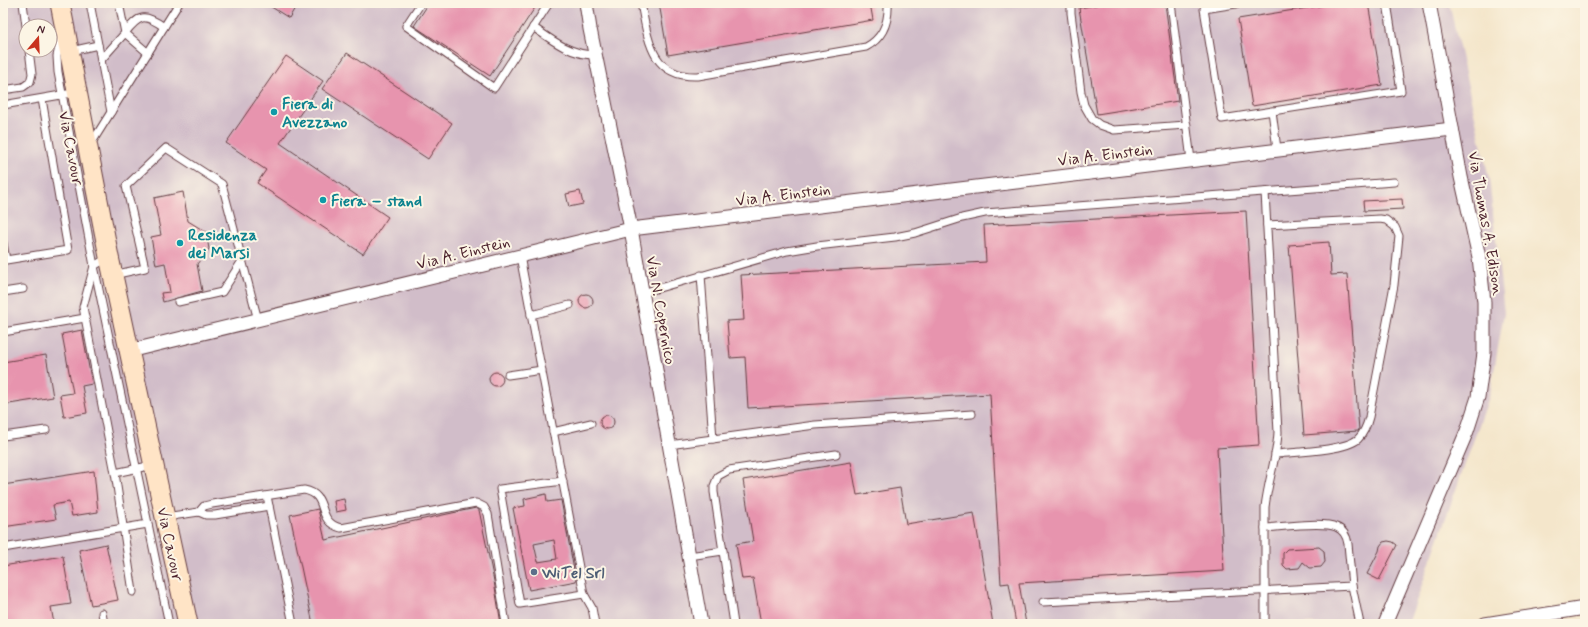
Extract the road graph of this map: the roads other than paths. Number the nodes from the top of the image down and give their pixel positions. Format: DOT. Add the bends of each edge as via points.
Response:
graph roads {
  1 [pos="23,3"];
  2 [pos="60,3"];
  3 [pos="90,3"];
  4 [pos="119,3"];
  5 [pos="179,3"];
  6 [pos="421,3"];
  7 [pos="549,3"];
  8 [pos="586,3"];
  9 [pos="641,3"];
  10 [pos="888,3"];
  11 [pos="1072,3"];
  12 [pos="1171,3"];
  13 [pos="1242,3"];
  14 [pos="1387,3"];
  15 [pos="1429,3"];
  16 [pos="25,18"];
  17 [pos="164,27"];
  18 [pos="534,27"];
  19 [pos="64,30"];
  20 [pos="125,33"];
  21 [pos="98,45"];
  22 [pos="68,51"];
  23 [pos="148,53"];
  24 [pos="595,55"];
  25 [pos="30,58"];
  26 [pos="101,60"];
  27 [pos="3,90"];
  28 [pos="70,94"];
  29 [pos="42,98"];
  30 [pos="3,106"];
  31 [pos="1272,111"];
  32 [pos="110,112"];
  33 [pos="1187,125"];
  34 [pos="1452,129"];
  35 [pos="88,149"];
  36 [pos="1278,149"];
  37 [pos="1191,160"];
  38 [pos="1394,182"];
  39 [pos="1265,192"];
  40 [pos="1267,225"];
  41 [pos="631,229"];
  42 [pos="3,243"];
  43 [pos="520,256"];
  44 [pos="242,261"];
  45 [pos="105,266"];
  46 [pos="701,275"];
  47 [pos="23,289"];
  48 [pos="3,292"];
  49 [pos="642,293"];
  50 [pos="178,302"];
  51 [pos="570,305"];
  52 [pos="531,315"];
  53 [pos="85,318"];
  54 [pos="258,320"];
  55 [pos="3,332"];
  56 [pos="129,351"];
  57 [pos="542,370"];
  58 [pos="508,375"];
  59 [pos="972,414"];
  60 [pos="591,423"];
  61 [pos="46,430"];
  62 [pos="553,432"];
  63 [pos="3,436"];
  64 [pos="713,439"];
  65 [pos="669,444"];
  66 [pos="836,454"];
  67 [pos="1275,454"];
  68 [pos="145,467"];
  69 [pos="115,473"];
  70 [pos="562,481"];
  71 [pos="267,496"];
  72 [pos="269,506"];
  73 [pos="199,512"];
  74 [pos="156,520"];
  75 [pos="123,528"];
  76 [pos="1265,528"];
  77 [pos="3,548"];
  78 [pos="723,551"];
  79 [pos="689,556"];
  80 [pos="1352,586"];
  81 [pos="1265,591"];
  82 [pos="134,592"];
  83 [pos="584,594"];
  84 [pos="1044,602"];
  85 [pos="1585,608"];
  86 [pos="102,613"];
  87 [pos="104,624"];
  88 [pos="169,624"];
  89 [pos="188,624"];
  90 [pos="293,624"];
  91 [pos="506,624"];
  92 [pos="595,624"];
  93 [pos="701,624"];
  94 [pos="734,624"];
  95 [pos="1265,624"];
  96 [pos="1360,624"];
  97 [pos="1385,624"];
  98 [pos="1485,624"];
  1 -- 16 [label="lane"];
  2 -- 19 [label="main road, Via Cavour"];
  3 -- 21 [label="lane"];
  4 -- 20 [label="lane"];
  5 -- 17 [label="lane"];
  6 -- 18 [label="lane" via="406,26 494,88"];
  7 -- 18 [label="lane"];
  8 -- 24 [label="street, Via N. Copernico"];
  9 -- 10 [label="lane" via="648,41 655,56 668,68 688,76 706,75 866,46 878,38 885,27"];
  11 -- 33 [label="lane" via="1080,92 1084,106 1092,119 1114,130"];
  12 -- 33 [label="lane"];
  13 -- 31 [label="lane" via="1204,9 1222,119"];
  14 -- 31 [label="lane" via="1401,91"];
  15 -- 34 [label="street, Via Thomas A. Edison"];
  17 -- 20 [label="lane" via="153,19 142,17"];
  17 -- 23 [label="lane"];
  18 -- 24 [label="lane" via="569,50 579,54"];
  19 -- 22 [label="main road, Via Cavour"];
  19 -- 28 [label="lane, Via Cavour" via="57,56 58,72"];
  20 -- 23 [label="lane"];
  20 -- 26 [label="lane"];
  21 -- 22 [label="lane"];
  21 -- 26 [label="lane"];
  22 -- 28 [label="main road, Via Cavour"];
  23 -- 32 [label="lane"];
  24 -- 41 [label="street, Via N. Copernico"];
  25 -- 27 [label="lane" via="30,82 23,87"];
  26 -- 32 [label="lane"];
  28 -- 29 [label="lane"];
  28 -- 35 [label="main road, Via Cavour"];
  28 -- 45 [label="lane, Via Cavour"];
  29 -- 30 [label="lane"];
  29 -- 42 [label="lane" via="68,250 6,260"];
  31 -- 36 [label="lane"];
  32 -- 35 [label="lane"];
  33 -- 37 [label="lane"];
  34 -- 36 [label="street, Via A. Einstein"];
  34 -- 97 [label="street, Via Thomas A. Edison" via="1483,282 1483,367 1478,397 1467,431"];
  35 -- 45 [label="main road, Via Cavour"];
  36 -- 37 [label="street, Via A. Einstein"];
  37 -- 41 [label="street, Via A. Einstein"];
  38 -- 39 [label="lane"];
  39 -- 40 [label="lane"];
  39 -- 46 [label="lane" via="985,213 895,237 788,251"];
  40 -- 67 [label="lane" via="1278,424"];
  40 -- 67 [label="lane" via="1380,219 1395,227 1399,236 1394,285 1369,417 1363,433 1349,445"];
  41 -- 43 [label="street, Via A. Einstein"];
  41 -- 49 [label="street, Via N. Copernico"];
  43 -- 52 [label="lane"];
  43 -- 54 [label="street, Via A. Einstein"];
  44 -- 45 [label="lane" via="222,184 166,148 126,186 145,268"];
  44 -- 50 [label="lane" via="222,292"];
  44 -- 54 [label="lane"];
  45 -- 53 [label="lane, Via Cavour" via="83,307"];
  45 -- 56 [label="main road, Via Cavour"];
  45 -- 68 [label="lane, Via Cavour"];
  46 -- 49 [label="lane"];
  46 -- 64 [label="lane"];
  47 -- 48 [label="lane"];
  49 -- 65 [label="street, Via N. Copernico"];
  51 -- 52 [label="lane"];
  52 -- 57 [label="lane"];
  53 -- 55 [label="lane"];
  53 -- 69 [label="lane, Via Cavour"];
  54 -- 56 [label="street, Via A. Einstein"];
  56 -- 68 [label="main road, Via Cavour"];
  57 -- 58 [label="lane"];
  57 -- 62 [label="lane"];
  59 -- 64 [label="lane" via="815,425"];
  60 -- 62 [label="lane"];
  61 -- 63 [label="lane"];
  62 -- 70 [label="lane"];
  64 -- 65 [label="lane"];
  65 -- 79 [label="street, Via N. Copernico"];
  66 -- 78 [label="lane" via="729,470 718,476 714,492"];
  67 -- 76 [label="lane" via="1268,488"];
  68 -- 69 [label="lane"];
  68 -- 74 [label="main road, Via Cavour"];
  69 -- 75 [label="lane, Via Cavour"];
  70 -- 83 [label="lane"];
  70 -- 83 [label="lane" via="500,489 520,604"];
  71 -- 72 [label="lane"];
  71 -- 73 [label="lane" via="208,505"];
  71 -- 91 [label="lane" via="299,491 313,493 320,499 328,521 341,528 472,504 481,505 488,514"];
  72 -- 73 [label="lane" via="215,515"];
  72 -- 90 [label="lane"];
  73 -- 74 [label="lane"];
  74 -- 75 [label="lane"];
  74 -- 88 [label="lane, Via Cavour"];
  74 -- 89 [label="main road, Via Cavour"];
  75 -- 77 [label="lane"];
  75 -- 82 [label="lane, Via Cavour"];
  76 -- 80 [label="lane" via="1324,524 1340,529 1347,538"];
  76 -- 81 [label="lane"];
  78 -- 79 [label="lane"];
  78 -- 94 [label="lane"];
  79 -- 93 [label="street, Via N. Copernico"];
  80 -- 81 [label="lane"];
  80 -- 96 [label="lane"];
  81 -- 84 [label="lane"];
  81 -- 95 [label="lane"];
  83 -- 92 [label="lane" via="592,608"];
  85 -- 98 [label="street"];
  86 -- 87 [label="lane"];
}
